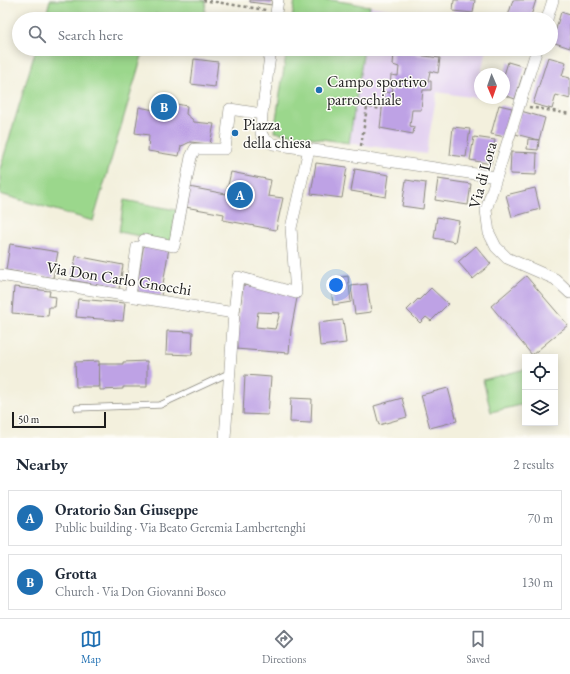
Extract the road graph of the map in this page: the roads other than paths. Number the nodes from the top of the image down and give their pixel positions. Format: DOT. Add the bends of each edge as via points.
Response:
graph roads {
  1 [pos="278,0"];
  2 [pos="553,0"];
  3 [pos="276,12"];
  4 [pos="549,12"];
  5 [pos="270,56"];
  6 [pos="535,56"];
  7 [pos="262,114"];
  8 [pos="309,149"];
  9 [pos="496,177"];
  10 [pos="0,275"];
  11 [pos="570,292"];
  12 [pos="130,296"];
  13 [pos="234,313"];
  14 [pos="230,373"];
  15 [pos="77,408"];
  16 [pos="225,438"];
  1 -- 3 [label="street"];
  2 -- 4 [label="street"];
  5 -- 7 [label="street"];
  6 -- 9 [label="street, Via di Lora"];
  7 -- 8 [label="street" via="261,133 265,140 273,144"];
  7 -- 12 [label="street" via="230,109 225,149 195,149 191,157 174,246 141,244"];
  8 -- 9 [label="street"];
  8 -- 13 [label="street" via="291,228 296,293 238,277"];
  9 -- 11 [label="street, Via di Lora" via="486,210 489,233 496,247 508,258 555,278"];
  10 -- 12 [label="street, Via Don Carlo Gnocchi"];
  12 -- 13 [label="street, Via Don Carlo Gnocchi"];
  13 -- 14 [label="street"];
  14 -- 15 [label="lane" via="160,405"];
  14 -- 16 [label="street"];
}
